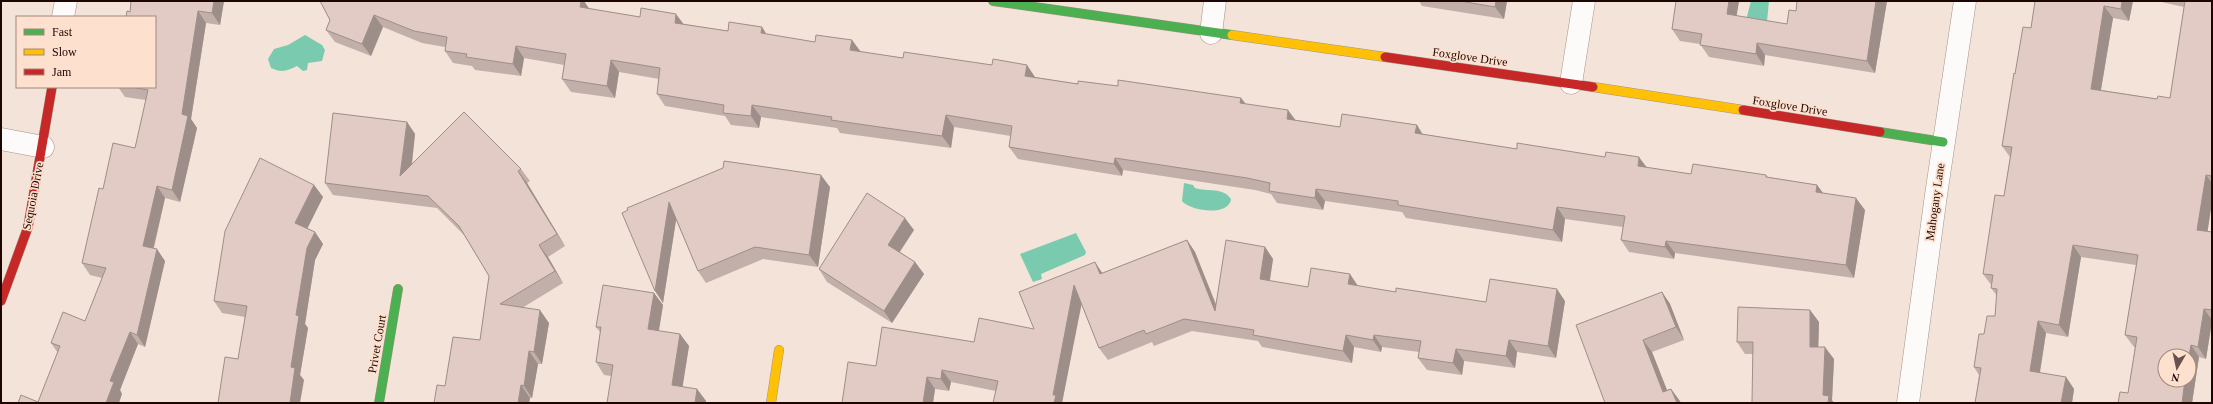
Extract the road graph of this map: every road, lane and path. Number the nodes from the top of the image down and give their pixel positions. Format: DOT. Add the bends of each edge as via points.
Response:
graph roads {
  1 [pos="66,1"];
  2 [pos="993,1"];
  3 [pos="1215,1"];
  4 [pos="1584,1"];
  5 [pos="1964,1"];
  6 [pos="63,16"];
  7 [pos="1211,33"];
  8 [pos="1571,83"];
  9 [pos="52,88"];
  10 [pos="1,139"];
  11 [pos="1943,142"];
  12 [pos="43,147"];
  13 [pos="398,289"];
  14 [pos="1,301"];
  15 [pos="779,350"];
  16 [pos="379,403"];
  17 [pos="771,403"];
  18 [pos="1908,403"];
  1 -- 6 [label="street"];
  2 -- 7 [label="street, Foxglove Drive"];
  3 -- 7 [label="street"];
  4 -- 8 [label="street"];
  5 -- 11 [label="street, Mahogany Lane"];
  7 -- 8 [label="street, Foxglove Drive"];
  8 -- 11 [label="street, Foxglove Drive"];
  9 -- 12 [label="street, Sequoia Drive"];
  10 -- 12 [label="street"];
  11 -- 18 [label="street, Mahogany Lane"];
  12 -- 14 [label="street, Sequoia Drive" via="28,227"];
  13 -- 16 [label="street, Privet Court"];
  15 -- 17 [label="street"];
}
